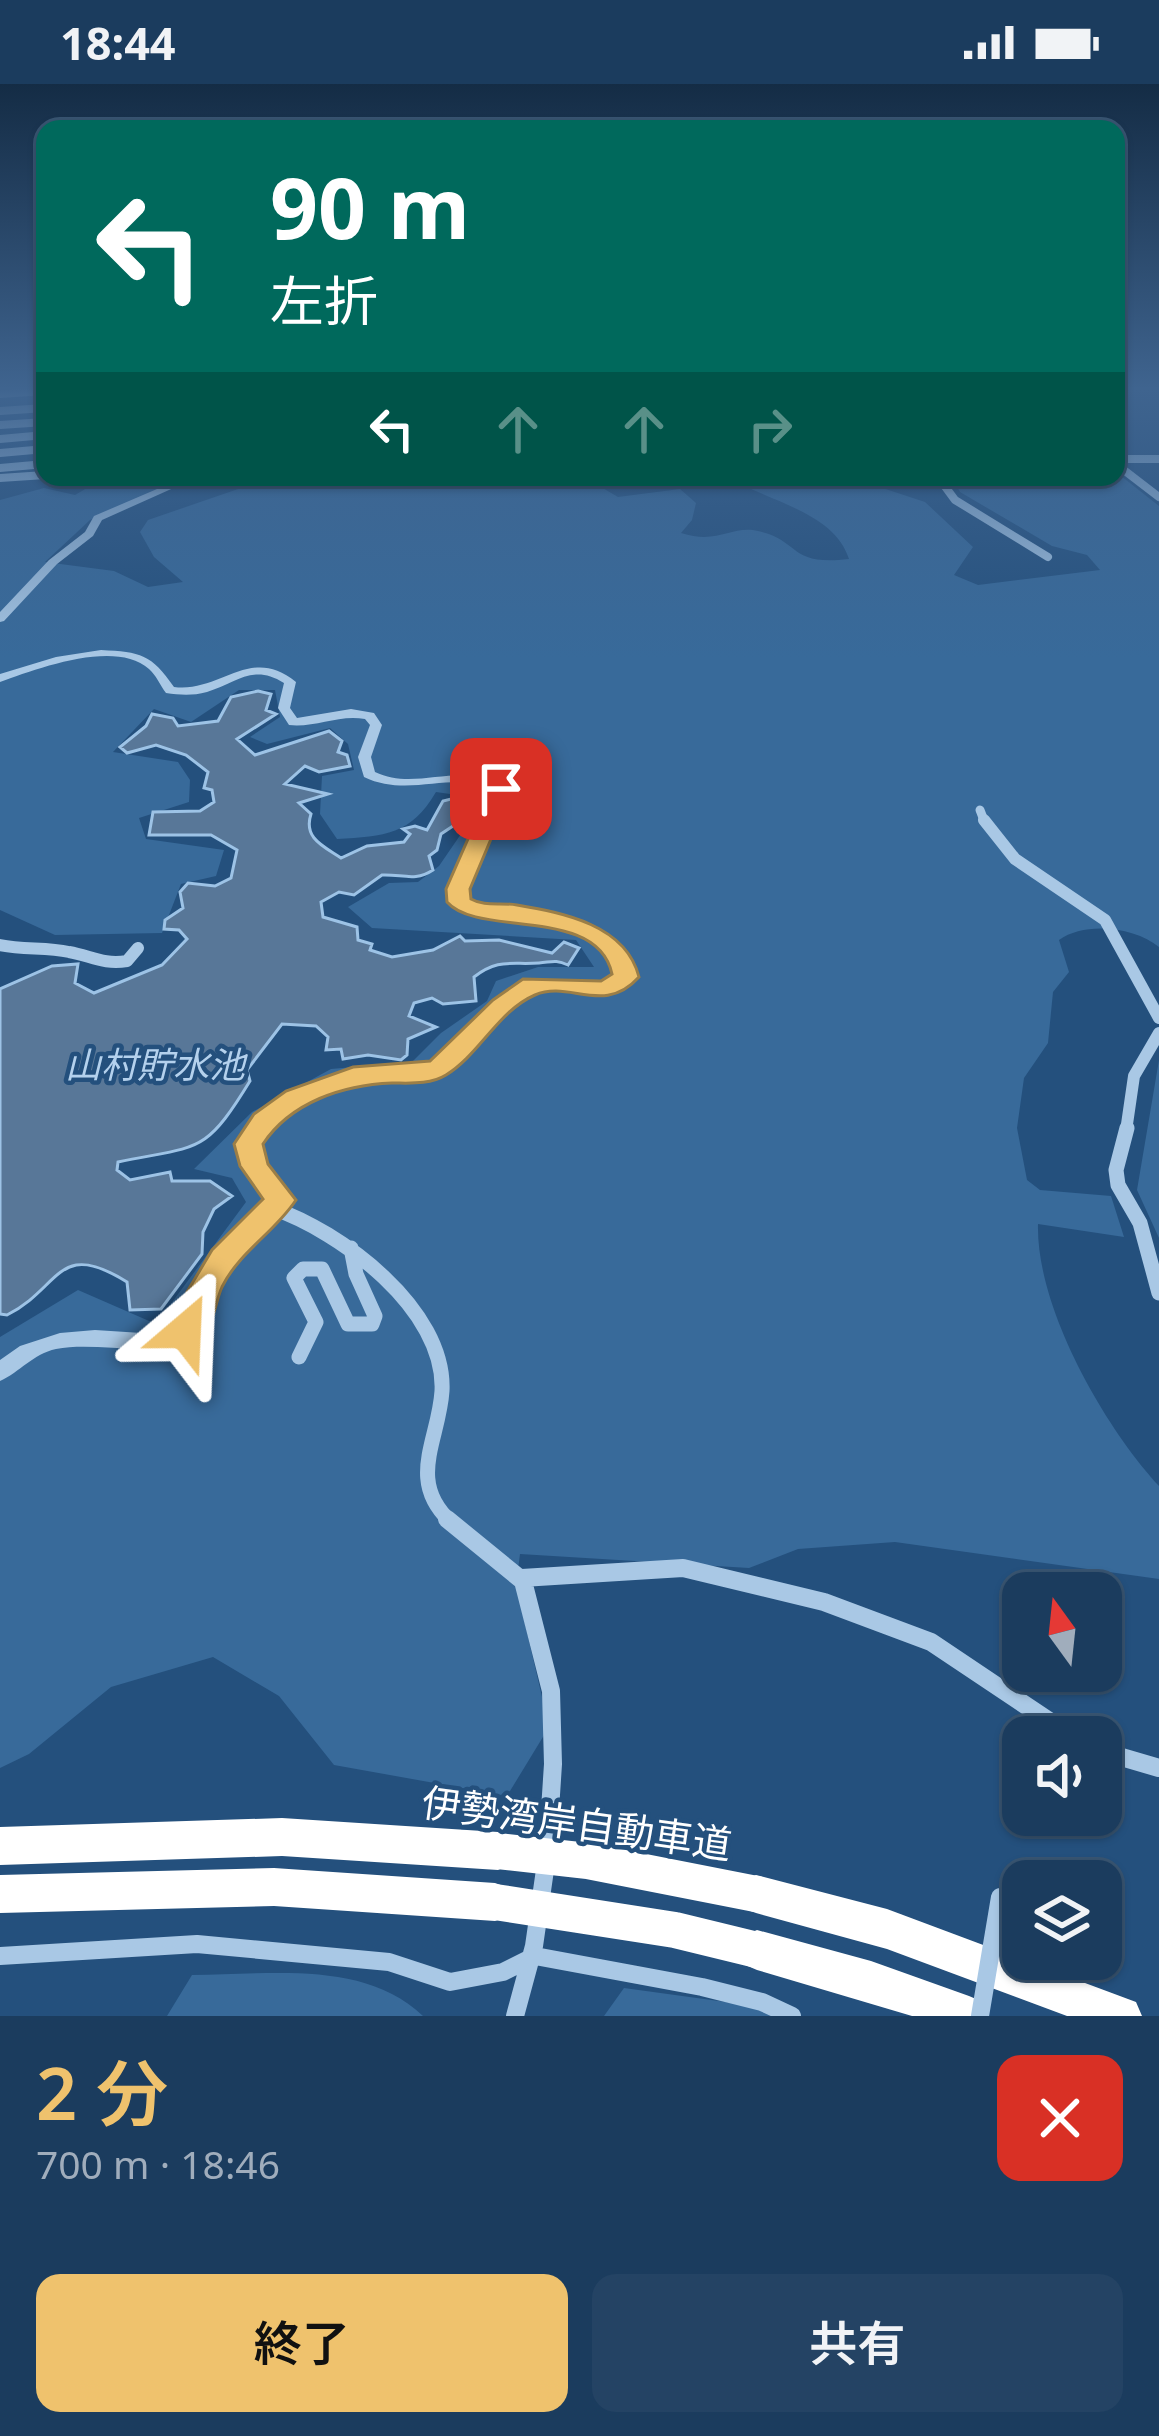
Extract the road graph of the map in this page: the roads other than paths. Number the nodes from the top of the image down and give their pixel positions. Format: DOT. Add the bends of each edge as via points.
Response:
graph roads {
  1 [pos="1135,477"];
  2 [pos="173,486"];
  3 [pos="942,486"];
  4 [pos="1159,496"];
  5 [pos="1048,557"];
  6 [pos="0,619"];
  7 [pos="0,677"];
  8 [pos="980,810"];
  9 [pos="0,945"];
  10 [pos="138,948"];
  11 [pos="1159,1018"];
  12 [pos="1159,1033"];
  13 [pos="272,1208"];
  14 [pos="351,1248"];
  15 [pos="1159,1293"];
  16 [pos="299,1358"];
  17 [pos="0,1373"];
  18 [pos="522,1578"];
  19 [pos="1042,1716"];
  20 [pos="1122,1757"];
  21 [pos="1159,1768"];
  22 [pos="0,1846"];
  23 [pos="0,1894"];
  24 [pos="1000,1897"];
  25 [pos="0,1956"];
  26 [pos="535,1956"];
  27 [pos="515,2016"];
  28 [pos="792,2016"];
  29 [pos="969,2016"];
  30 [pos="980,2016"];
  31 [pos="1122,2016"];
  1 -- 4 [label="street"];
  2 -- 6 [label="street" via="98,518"];
  3 -- 5 [label="street" via="959,506"];
  7 -- 13 [label="street" via="50,659 121,657 149,664 170,690 190,694 271,669 290,682 284,708 293,722 370,716 376,725 362,758 377,778 410,785 493,779 501,789 459,902 471,911 513,911 591,932 627,966 613,988 532,985 428,1073 353,1076 281,1108 248,1144 280,1200"];
  8 -- 11 [label="street" via="1000,844 1107,922"];
  9 -- 10 [label="street" via="67,950 110,964"];
  12 -- 15 [label="street" via="1134,1076 1116,1170"];
  13 -- 14 [label="street"];
  13 -- 17 [label="street" via="224,1258 185,1331 160,1342 65,1337"];
  14 -- 16 [label="street" via="372,1324 348,1324 322,1269 301,1269 294,1278 316,1322"];
  14 -- 18 [label="street" via="415,1318 442,1364 429,1492 439,1510"];
  18 -- 19 [label="street" via="683,1568 866,1615 931,1642"];
  18 -- 26 [label="street" via="552,1707"];
  20 -- 21 [label="street"];
  22 -- 31 [label="highway, 伊勢湾岸自動車道, bridge" via="282,1837 588,1861 887,1929"];
  23 -- 29 [label="highway, bridge" via="274,1887 496,1902 675,1930 871,1981"];
  24 -- 30 [label="street, bridge"];
  25 -- 26 [label="street" via="197,1944 389,1962 450,1982"];
  26 -- 27 [label="street"];
  26 -- 28 [label="street" via="703,1987"];
}
